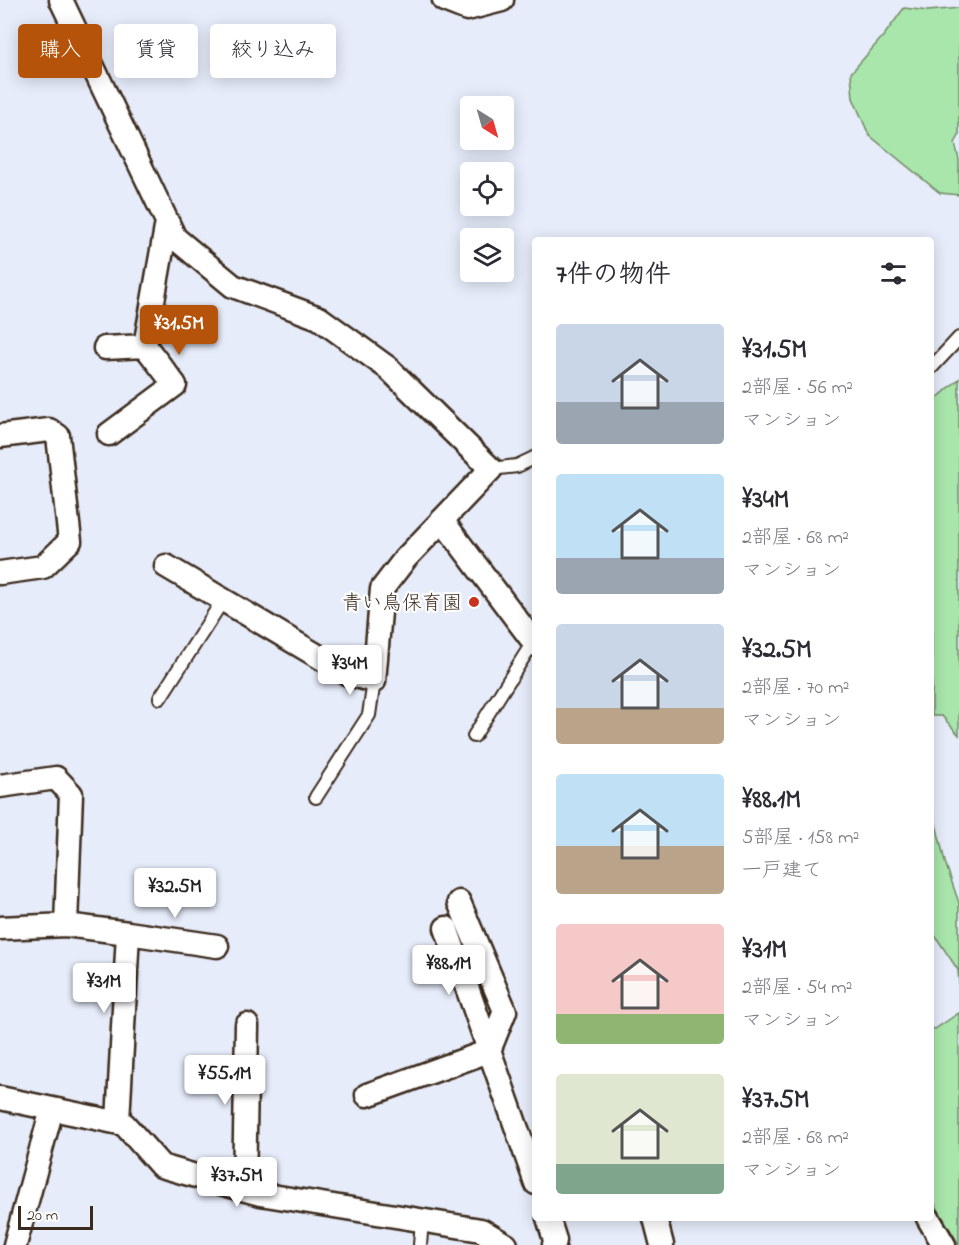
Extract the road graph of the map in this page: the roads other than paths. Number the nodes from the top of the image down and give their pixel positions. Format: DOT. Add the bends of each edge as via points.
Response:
graph roads {
  1 [pos="61,0"];
  2 [pos="444,0"];
  3 [pos="502,0"];
  4 [pos="167,222"];
  5 [pos="959,338"];
  6 [pos="145,346"];
  7 [pos="105,348"];
  8 [pos="934,365"];
  9 [pos="109,434"];
  10 [pos="0,436"];
  11 [pos="532,459"];
  12 [pos="491,470"];
  13 [pos="442,520"];
  14 [pos="166,566"];
  15 [pos="0,573"];
  16 [pos="223,600"];
  17 [pos="532,641"];
  18 [pos="532,647"];
  19 [pos="374,681"];
  20 [pos="160,698"];
  21 [pos="474,736"];
  22 [pos="0,786"];
  23 [pos="316,797"];
  24 [pos="459,902"];
  25 [pos="66,925"];
  26 [pos="0,928"];
  27 [pos="446,928"];
  28 [pos="128,933"];
  29 [pos="217,946"];
  30 [pos="248,1025"];
  31 [pos="489,1051"];
  32 [pos="367,1095"];
  33 [pos="0,1098"];
  34 [pos="52,1109"];
  35 [pos="118,1122"];
  36 [pos="532,1172"];
  37 [pos="244,1189"];
  38 [pos="422,1221"];
  39 [pos="549,1221"];
  40 [pos="656,1221"];
  41 [pos="929,1221"];
  42 [pos="15,1245"];
  43 [pos="420,1245"];
  44 [pos="506,1245"];
  45 [pos="554,1245"];
  46 [pos="662,1245"];
  47 [pos="944,1245"];
  1 -- 4 [label="street"];
  2 -- 3 [label="street" via="467,9"];
  4 -- 6 [label="street"];
  4 -- 12 [label="street" via="175,238 233,286 319,318 388,368"];
  5 -- 8 [label="lane"];
  6 -- 7 [label="street"];
  6 -- 9 [label="street" via="175,385"];
  10 -- 15 [label="street" via="49,430 58,436 70,540 43,567"];
  11 -- 12 [label="lane"];
  12 -- 13 [label="street"];
  13 -- 17 [label="street"];
  13 -- 19 [label="street" via="382,589"];
  14 -- 16 [label="street"];
  16 -- 19 [label="street" via="348,674"];
  16 -- 20 [label="lane"];
  18 -- 21 [label="lane"];
  19 -- 23 [label="lane" via="369,714"];
  22 -- 25 [label="street" via="56,778 71,794"];
  24 -- 31 [label="street" via="506,1011"];
  25 -- 26 [label="street"];
  25 -- 28 [label="street"];
  27 -- 31 [label="street"];
  28 -- 29 [label="street"];
  28 -- 35 [label="street"];
  30 -- 37 [label="street"];
  31 -- 32 [label="street"];
  31 -- 36 [label="street"];
  33 -- 34 [label="street"];
  34 -- 35 [label="street"];
  34 -- 42 [label="street"];
  35 -- 37 [label="street" via="161,1166"];
  37 -- 38 [label="street"];
  38 -- 43 [label="lane"];
  38 -- 44 [label="street" via="481,1230"];
  39 -- 45 [label="street"];
  40 -- 46 [label="street"];
  41 -- 47 [label="street"];
}
